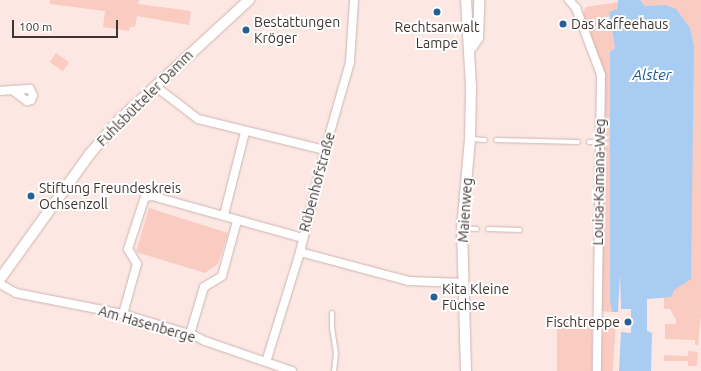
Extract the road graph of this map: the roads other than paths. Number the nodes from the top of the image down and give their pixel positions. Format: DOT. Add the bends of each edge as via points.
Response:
graph roads {
  1 [pos="354,0"];
  2 [pos="466,0"];
  3 [pos="479,0"];
  4 [pos="569,0"];
  5 [pos="245,1"];
  6 [pos="471,48"];
  7 [pos="155,86"];
  8 [pos="12,90"];
  9 [pos="0,91"];
  10 [pos="246,132"];
  11 [pos="470,139"];
  12 [pos="485,140"];
  13 [pos="496,140"];
  14 [pos="578,142"];
  15 [pos="589,142"];
  16 [pos="599,142"];
  17 [pos="325,150"];
  18 [pos="224,215"];
  19 [pos="237,221"];
  20 [pos="462,228"];
  21 [pos="477,229"];
  22 [pos="488,230"];
  23 [pos="520,230"];
  24 [pos="302,238"];
  25 [pos="300,252"];
  26 [pos="0,279"];
  27 [pos="463,283"];
  28 [pos="0,284"];
  29 [pos="332,313"];
  30 [pos="123,314"];
  31 [pos="190,334"];
  32 [pos="266,362"];
  33 [pos="292,371"];
  34 [pos="334,371"];
  35 [pos="466,371"];
  36 [pos="597,371"];
  1 -- 17 [label="street, Rübenhofstraße" via="350,62"];
  2 -- 6 [label="street, Maienweg"];
  3 -- 6 [label="street, Maienweg" via="478,38"];
  4 -- 16 [label="street, Louisa-Kamana-Weg" via="576,8 600,70"];
  5 -- 7 [label="street, Fuhlsbütteler Damm"];
  6 -- 11 [label="street, Maienweg"];
  7 -- 10 [label="street" via="198,119"];
  7 -- 26 [label="street, Fuhlsbütteler Damm" via="120,119 89,155"];
  8 -- 9 [label="street"];
  10 -- 17 [label="street"];
  10 -- 18 [label="street"];
  11 -- 12 [label="lane"];
  11 -- 20 [label="street, Maienweg"];
  13 -- 14 [label="lane"];
  15 -- 16 [label="lane"];
  16 -- 36 [label="street, Louisa-Kamana-Weg"];
  17 -- 24 [label="street, Rübenhofstraße"];
  18 -- 19 [label="street"];
  18 -- 30 [label="street" via="152,196 145,197 128,248 137,264"];
  19 -- 24 [label="street"];
  19 -- 31 [label="street" via="222,276 204,287"];
  20 -- 21 [label="lane"];
  20 -- 27 [label="street, Maienweg"];
  22 -- 23 [label="lane"];
  24 -- 25 [label="street, Rübenhofstraße"];
  25 -- 27 [label="street" via="408,281"];
  25 -- 32 [label="street, Rübenhofstraße"];
  27 -- 35 [label="street, Maienweg"];
  28 -- 30 [label="street, Am Hasenberge" via="16,293"];
  29 -- 34 [label="lane" via="336,354"];
  30 -- 31 [label="street, Am Hasenberge"];
  31 -- 32 [label="street, Am Hasenberge"];
  32 -- 33 [label="street, Am Hasenberge"];
}
